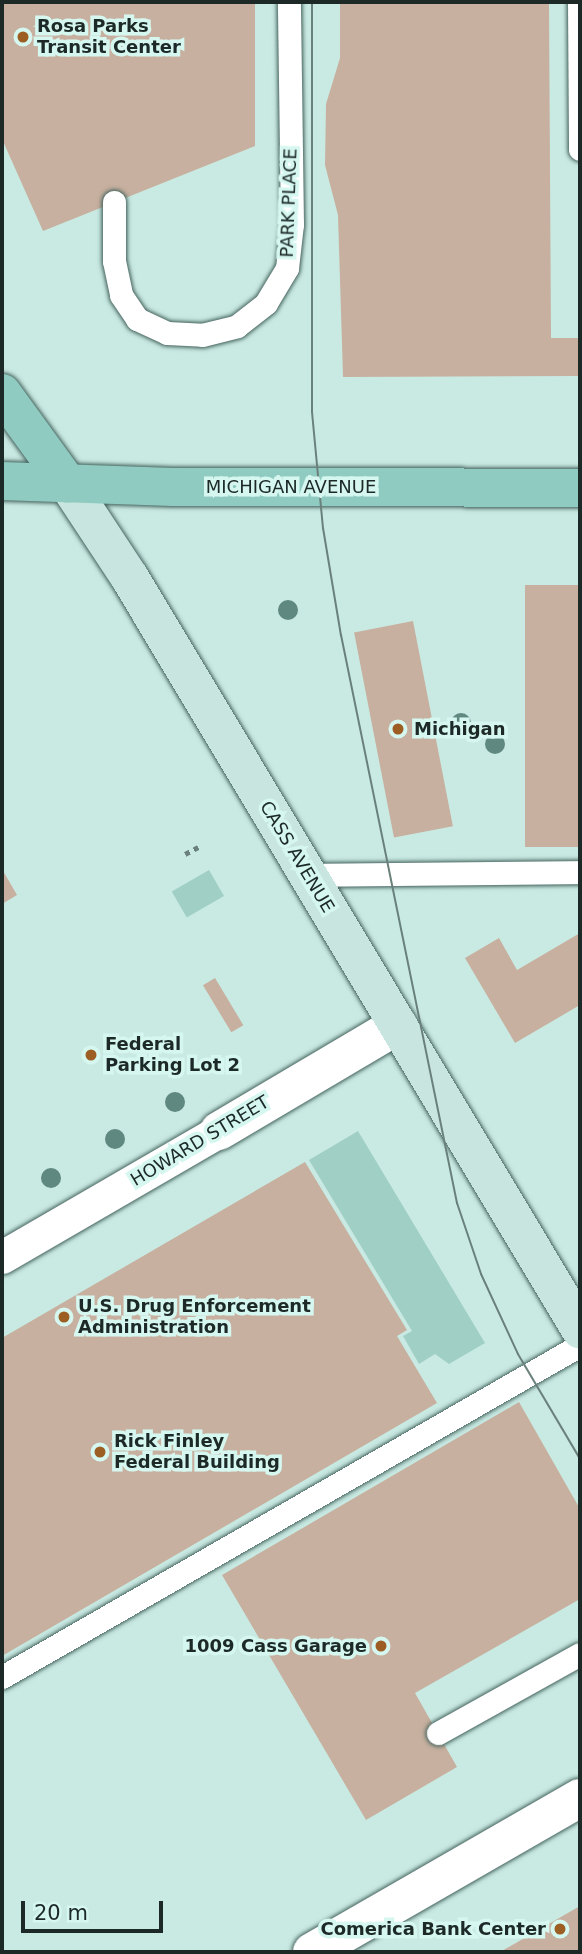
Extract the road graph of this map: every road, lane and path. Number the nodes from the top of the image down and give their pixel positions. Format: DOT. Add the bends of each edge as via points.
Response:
graph roads {
  1 [pos="289,2"];
  2 [pos="579,2"];
  3 [pos="580,149"];
  4 [pos="114,202"];
  5 [pos="2,393"];
  6 [pos="2,481"];
  7 [pos="68,484"];
  8 [pos="580,488"];
  9 [pos="198,847"];
  10 [pos="185,854"];
  11 [pos="580,872"];
  12 [pos="308,875"];
  13 [pos="398,1025"];
  14 [pos="219,1131"];
  15 [pos="2,1257"];
  16 [pos="580,1329"];
  17 [pos="580,1345"];
  18 [pos="580,1654"];
  19 [pos="2,1677"];
  20 [pos="438,1733"];
  21 [pos="580,1798"];
  22 [pos="312,1952"];
  1 -- 4 [label="lane, PARK PLACE" via="292,224 287,268 266,303 237,326 202,335 167,333 137,319 121,295 114,261"];
  2 -- 3 [label="lane"];
  5 -- 7 [label="main road, CASS AVENUE"];
  6 -- 7 [label="main road, MICHIGAN AVENUE"];
  7 -- 8 [label="main road, MICHIGAN AVENUE"];
  7 -- 12 [label="main road, CASS AVENUE" via="130,578"];
  9 -- 10 [label="path"];
  11 -- 12 [label="lane"];
  12 -- 13 [label="main road, CASS AVENUE"];
  13 -- 14 [label="street, HOWARD STREET"];
  13 -- 16 [label="main road, CASS AVENUE"];
  14 -- 15 [label="street, HOWARD STREET"];
  17 -- 19 [label="lane"];
  18 -- 20 [label="lane"];
  21 -- 22 [label="street"];
}
